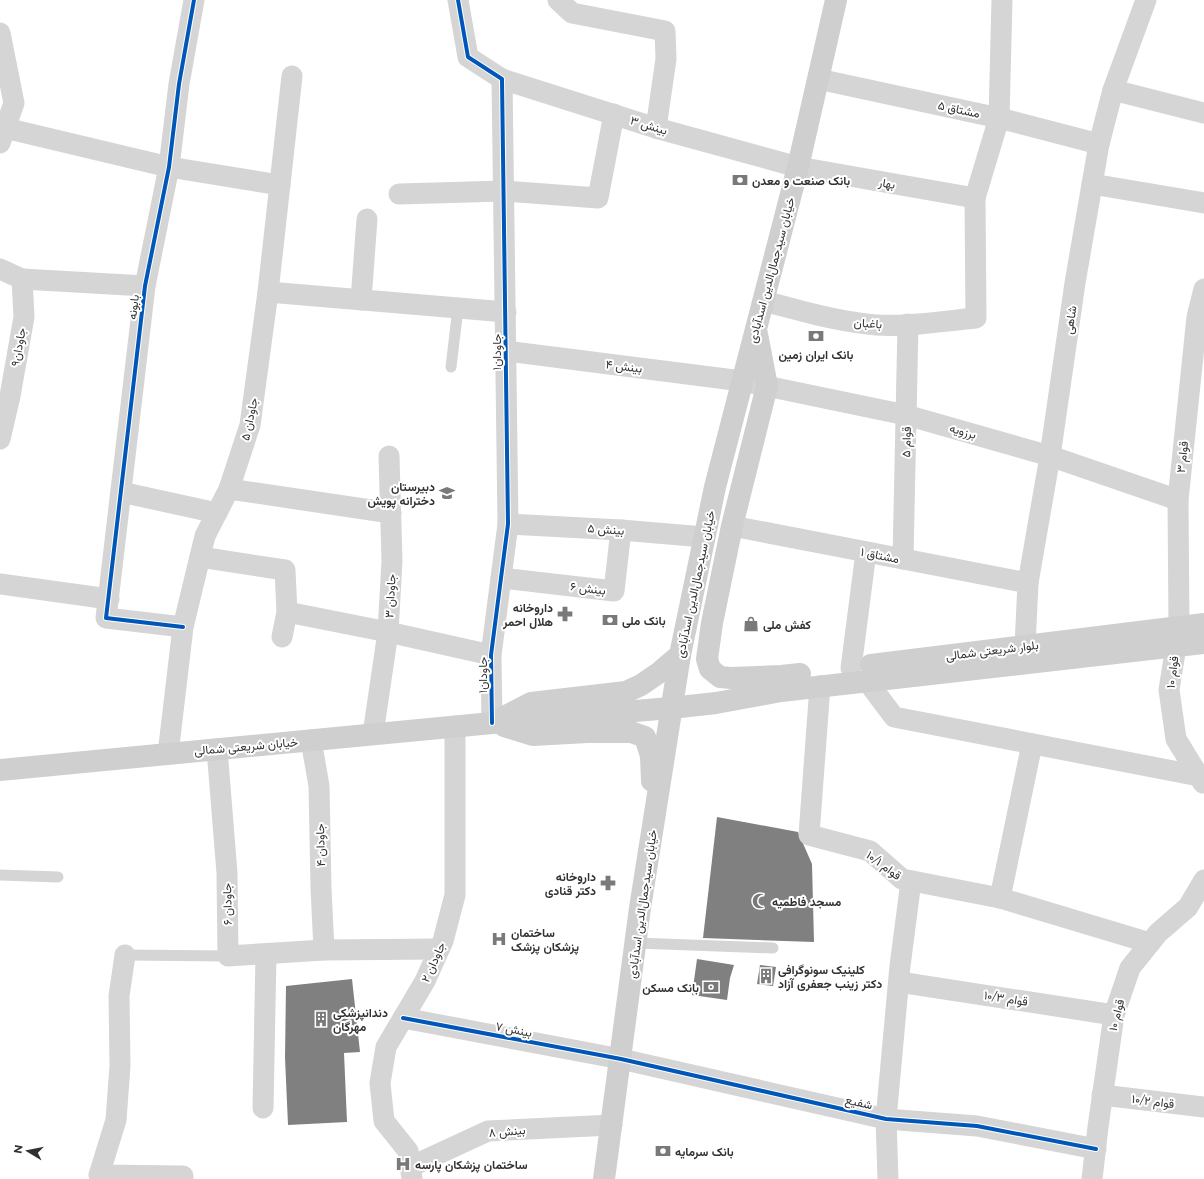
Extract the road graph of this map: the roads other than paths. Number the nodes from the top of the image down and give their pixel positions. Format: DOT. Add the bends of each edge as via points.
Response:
graph roads {
  1 [pos="194,0"];
  2 [pos="458,0"];
  3 [pos="558,0"];
  4 [pos="836,0"];
  5 [pos="1002,0"];
  6 [pos="1146,0"];
  7 [pos="0,33"];
  8 [pos="292,76"];
  9 [pos="502,79"];
  10 [pos="818,79"];
  11 [pos="1113,90"];
  12 [pos="1204,113"];
  13 [pos="614,114"];
  14 [pos="999,118"];
  15 [pos="656,128"];
  16 [pos="3,136"];
  17 [pos="1099,144"];
  18 [pos="169,167"];
  19 [pos="798,167"];
  20 [pos="1092,184"];
  21 [pos="280,185"];
  22 [pos="504,191"];
  23 [pos="399,194"];
  24 [pos="975,198"];
  25 [pos="1204,204"];
  26 [pos="367,219"];
  27 [pos="0,269"];
  28 [pos="22,279"];
  29 [pos="145,286"];
  30 [pos="1204,289"];
  31 [pos="268,292"];
  32 [pos="361,300"];
  33 [pos="763,301"];
  34 [pos="458,308"];
  35 [pos="506,312"];
  36 [pos="908,324"];
  37 [pos="756,329"];
  38 [pos="9,348"];
  39 [pos="506,351"];
  40 [pos="452,367"];
  41 [pos="742,381"];
  42 [pos="767,386"];
  43 [pos="906,416"];
  44 [pos="0,439"];
  45 [pos="390,456"];
  46 [pos="1050,456"];
  47 [pos="229,489"];
  48 [pos="121,492"];
  49 [pos="1178,500"];
  50 [pos="218,513"];
  51 [pos="391,513"];
  52 [pos="508,524"];
  53 [pos="732,526"];
  54 [pos="621,530"];
  55 [pos="704,537"];
  56 [pos="866,552"];
  57 [pos="200,557"];
  58 [pos="903,559"];
  59 [pos="501,578"];
  60 [pos="1028,583"];
  61 [pos="0,584"];
  62 [pos="107,608"];
  63 [pos="287,612"];
  64 [pos="1204,624"];
  65 [pos="183,627"];
  66 [pos="388,632"];
  67 [pos="282,637"];
  68 [pos="1177,637"];
  69 [pos="1204,643"];
  70 [pos="1025,646"];
  71 [pos="680,654"];
  72 [pos="491,655"];
  73 [pos="859,674"];
  74 [pos="781,683"];
  75 [pos="820,686"];
  76 [pos="671,708"];
  77 [pos="492,723"];
  78 [pos="455,726"];
  79 [pos="373,734"];
  80 [pos="311,740"];
  81 [pos="1032,744"];
  82 [pos="217,749"];
  83 [pos="168,754"];
  84 [pos="0,770"];
  85 [pos="1202,781"];
  86 [pos="655,815"];
  87 [pos="0,875"];
  88 [pos="58,877"];
  89 [pos="911,881"];
  90 [pos="1203,885"];
  91 [pos="1000,898"];
  92 [pos="636,943"];
  93 [pos="1150,943"];
  94 [pos="773,948"];
  95 [pos="439,949"];
  96 [pos="324,950"];
  97 [pos="266,954"];
  98 [pos="125,955"];
  99 [pos="228,956"];
  100 [pos="899,982"];
  101 [pos="1114,1014"];
  102 [pos="403,1018"];
  103 [pos="621,1059"];
  104 [pos="1102,1095"];
  105 [pos="1204,1107"];
  106 [pos="263,1108"];
  107 [pos="886,1119"];
  108 [pos="612,1125"];
  109 [pos="1096,1149"];
  110 [pos="411,1173"];
  111 [pos="183,1179"];
  112 [pos="604,1179"];
  113 [pos="888,1179"];
  114 [pos="1092,1179"];
  1 -- 18 [label="street, بابونه" via="179,84"];
  2 -- 9 [label="street" via="468,57"];
  3 -- 15 [label="street" via="572,13 665,31 666,59"];
  4 -- 10 [label="main road, خیابان سیدجمال‌الدین اسدآبادی"];
  5 -- 14 [label="street"];
  6 -- 11 [label="street, شاهی"];
  7 -- 16 [label="street" via="14,103"];
  8 -- 21 [label="street, جاودان ۵"];
  9 -- 13 [label="street, بینش ۳"];
  9 -- 22 [label="street, جاودان۱"];
  10 -- 14 [label="street, مشتاق ۵"];
  10 -- 19 [label="main road, خیابان سیدجمال‌الدین اسدآبادی"];
  11 -- 12 [label="street"];
  11 -- 17 [label="street, شاهی"];
  13 -- 15 [label="street, بینش ۳"];
  13 -- 22 [label="street" via="598,198"];
  14 -- 17 [label="street, مشتاق ۵"];
  14 -- 24 [label="street"];
  15 -- 19 [label="street, بینش ۳"];
  16 -- 18 [label="street"];
  17 -- 20 [label="street, شاهی"];
  18 -- 21 [label="street"];
  18 -- 29 [label="street, بابونه"];
  19 -- 24 [label="street, بهار"];
  19 -- 33 [label="main road, خیابان سیدجمال‌الدین اسدآبادی"];
  20 -- 25 [label="street"];
  20 -- 46 [label="street, شاهی"];
  21 -- 31 [label="street, جاودان ۵"];
  22 -- 23 [label="street"];
  22 -- 35 [label="street, جاودان۱"];
  24 -- 36 [label="street, باغبان" via="976,318"];
  26 -- 32 [label="street"];
  27 -- 28 [label="street"];
  28 -- 29 [label="street"];
  28 -- 38 [label="street, جاودان۹" via="24,317"];
  29 -- 48 [label="street, بابونه"];
  30 -- 49 [label="street, قوام ۳" via="1197,317"];
  31 -- 32 [label="street"];
  31 -- 47 [label="street, جاودان ۵" via="250,426"];
  32 -- 34 [label="street"];
  33 -- 36 [label="street, باغبان" via="840,321 877,325"];
  33 -- 37 [label="main road, خیابان سیدجمال‌الدین اسدآبادی"];
  34 -- 35 [label="street"];
  34 -- 40 [label="lane"];
  35 -- 39 [label="street, جاودان۱"];
  36 -- 43 [label="street, قوام ۵"];
  37 -- 41 [label="main road, خیابان سیدجمال‌الدین اسدآبادی"];
  37 -- 42 [label="main road"];
  38 -- 44 [label="street, جاودان۹"];
  39 -- 41 [label="street, بینش ۴"];
  39 -- 52 [label="street, جاودان۱"];
  41 -- 42 [label="street, برزویه"];
  41 -- 55 [label="main road, خیابان سیدجمال‌الدین اسدآبادی"];
  42 -- 43 [label="street, برزویه"];
  42 -- 53 [label="main road"];
  43 -- 46 [label="street, برزویه"];
  43 -- 58 [label="street, قوام ۵"];
  45 -- 51 [label="street, جاودان ۳"];
  46 -- 49 [label="street, برزویه"];
  46 -- 60 [label="street, شاهی"];
  47 -- 50 [label="street, جاودان ۵"];
  47 -- 51 [label="street"];
  48 -- 50 [label="street"];
  48 -- 62 [label="street, بابونه"];
  49 -- 68 [label="street, قوام ۳"];
  50 -- 57 [label="street, جاودان ۵" via="205,536"];
  51 -- 66 [label="street, جاودان ۳" via="392,561"];
  52 -- 54 [label="street, بینش ۵"];
  52 -- 59 [label="street, جاودان۱"];
  53 -- 56 [label="street, مشتاق ۱"];
  53 -- 74 [label="main road" via="712,623 707,659 710,669 720,677"];
  54 -- 55 [label="street, بینش ۵"];
  54 -- 59 [label="street, بینش ۶" via="614,591"];
  55 -- 71 [label="main road, خیابان سیدجمال‌الدین اسدآبادی"];
  56 -- 58 [label="street, مشتاق ۱"];
  56 -- 73 [label="street"];
  57 -- 63 [label="street" via="285,570"];
  57 -- 65 [label="street, جاودان ۵"];
  58 -- 60 [label="street, مشتاق ۱"];
  59 -- 72 [label="street, جاودان۱"];
  60 -- 70 [label="street, شاهی"];
  61 -- 62 [label="street"];
  62 -- 65 [label="street"];
  63 -- 66 [label="street"];
  63 -- 67 [label="street"];
  64 -- 68 [label="main road, بلوار شریعتی شمالی"];
  65 -- 83 [label="street, جاودان ۵"];
  66 -- 72 [label="street"];
  66 -- 79 [label="street, جاودان ۳"];
  68 -- 69 [label="main road, بلوار شریعتی شمالی"];
  68 -- 70 [label="main road, بلوار شریعتی شمالی"];
  68 -- 73 [label="main road, بلوار شریعتی شمالی"];
  68 -- 85 [label="street, قوام ۱۰" via="1169,690 1176,739"];
  70 -- 73 [label="main road, بلوار شریعتی شمالی"];
  71 -- 76 [label="main road, خیابان سیدجمال‌الدین اسدآبادی"];
  71 -- 77 [label="main road" via="660,672 626,692 532,703"];
  72 -- 77 [label="street, جاودان۱"];
  73 -- 74 [label="main road, بلوار شریعتی شمالی"];
  73 -- 75 [label="main road, بلوار شریعتی شمالی"];
  73 -- 81 [label="street" via="894,717"];
  74 -- 75 [label="main road, بلوار شریعتی شمالی"];
  74 -- 76 [label="main road, خیابان شریعتی شمالی" via="716,703"];
  75 -- 89 [label="street, قوام ۱۰/۱" via="809,835 870,851 902,879"];
  76 -- 77 [label="main road, خیابان شریعتی شمالی"];
  76 -- 86 [label="main road, خیابان سیدجمال‌الدین اسدآبادی"];
  77 -- 78 [label="main road, خیابان شریعتی شمالی"];
  77 -- 86 [label="main road" via="533,735 631,732 645,737 651,756"];
  78 -- 79 [label="main road, خیابان شریعتی شمالی"];
  78 -- 95 [label="street, جاودان ۲" via="454,895"];
  79 -- 80 [label="main road, خیابان شریعتی شمالی"];
  80 -- 82 [label="main road, خیابان شریعتی شمالی"];
  80 -- 96 [label="street, جاودان ۴" via="319,786"];
  81 -- 85 [label="street"];
  81 -- 91 [label="street"];
  82 -- 83 [label="main road, خیابان شریعتی شمالی"];
  82 -- 99 [label="street, جاودان ۶" via="227,873"];
  83 -- 84 [label="main road, خیابان شریعتی شمالی"];
  86 -- 92 [label="main road, خیابان سیدجمال‌الدین اسدآبادی"];
  87 -- 88 [label="lane"];
  89 -- 91 [label="street, قوام ۱۰/۱"];
  89 -- 100 [label="street"];
  90 -- 93 [label="street, قوام ۱۰" via="1188,907"];
  91 -- 93 [label="street, قوام ۱۰/۱"];
  92 -- 94 [label="lane"];
  92 -- 103 [label="main road, خیابان سیدجمال‌الدین اسدآبادی"];
  93 -- 101 [label="street, قوام ۱۰" via="1130,968"];
  95 -- 96 [label="street"];
  95 -- 102 [label="street, جاودان ۲" via="425,981"];
  96 -- 97 [label="street"];
  97 -- 99 [label="street"];
  97 -- 106 [label="street"];
  98 -- 99 [label="lane"];
  98 -- 111 [label="street" via="119,996 120,1066 116,1120 100,1175 183,1176"];
  100 -- 101 [label="street, قوام ۱۰/۳"];
  100 -- 107 [label="street"];
  101 -- 104 [label="street, قوام ۱۰"];
  102 -- 103 [label="street, بینش ۷"];
  102 -- 110 [label="street, جاودان ۲" via="386,1047 380,1083 384,1121 408,1151"];
  103 -- 107 [label="street, شفیع"];
  103 -- 108 [label="main road, خیابان سیدجمال‌الدین اسدآبادی"];
  104 -- 105 [label="street, قوام ۱۰/۲"];
  104 -- 109 [label="street, قوام ۱۰"];
  107 -- 109 [label="street, شفیع" via="977,1126"];
  107 -- 113 [label="street"];
  108 -- 110 [label="street, بینش ۸" via="488,1131"];
  108 -- 112 [label="main road, خیابان سیدجمال‌الدین اسدآبادی"];
  109 -- 114 [label="street, قوام ۱۰"];
}
